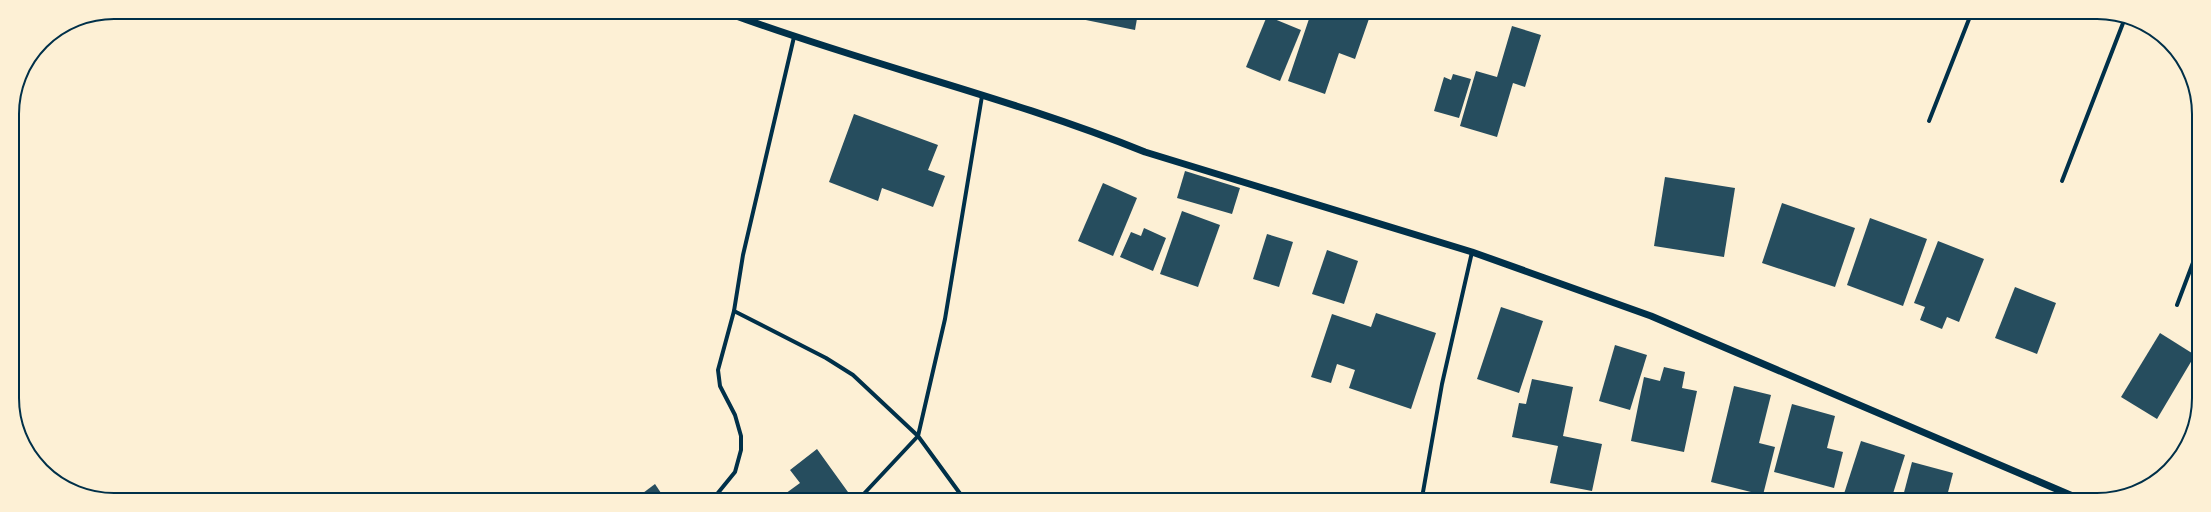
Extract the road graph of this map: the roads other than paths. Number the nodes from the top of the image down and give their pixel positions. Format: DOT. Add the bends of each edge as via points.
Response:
graph roads {
  1 [pos="744,19"];
  2 [pos="1969,19"];
  3 [pos="2123,23"];
  4 [pos="794,37"];
  5 [pos="982,96"];
  6 [pos="1929,122"];
  7 [pos="2062,181"];
  8 [pos="1472,252"];
  9 [pos="2192,265"];
  10 [pos="2177,305"];
  11 [pos="734,311"];
  12 [pos="918,436"];
  13 [pos="1423,492"];
  14 [pos="718,493"];
  15 [pos="865,493"];
  16 [pos="960,493"];
  17 [pos="2066,493"];
  1 -- 4 [label="street"];
  2 -- 6 [label="street"];
  3 -- 7 [label="street"];
  4 -- 5 [label="street"];
  4 -- 11 [label="street" via="743,255"];
  5 -- 8 [label="street" via="1145,152"];
  5 -- 12 [label="street" via="945,319"];
  8 -- 13 [label="street" via="1442,384"];
  8 -- 17 [label="street" via="1651,316"];
  9 -- 10 [label="street"];
  11 -- 12 [label="street" via="826,358 853,375"];
  11 -- 14 [label="street" via="718,370 720,386 736,415 741,450 735,472"];
  12 -- 15 [label="street"];
  12 -- 16 [label="street"];
}
